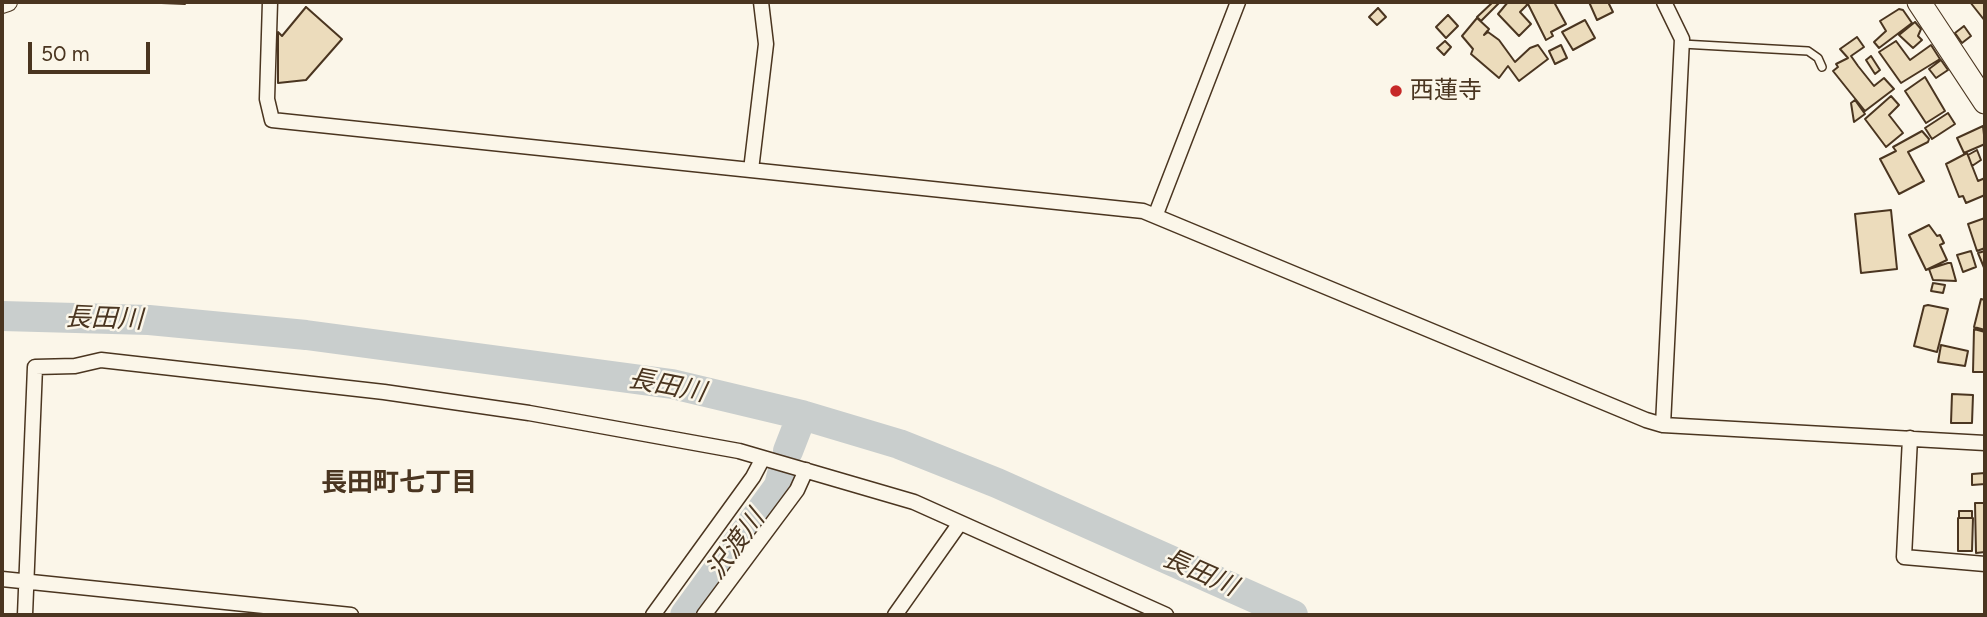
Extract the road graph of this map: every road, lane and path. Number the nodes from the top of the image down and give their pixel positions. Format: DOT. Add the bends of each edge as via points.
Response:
graph roads {
  1 [pos="8,2"];
  2 [pos="270,2"];
  3 [pos="761,2"];
  4 [pos="1238,2"];
  5 [pos="1664,2"];
  6 [pos="2,4"];
  7 [pos="1928,5"];
  8 [pos="1682,44"];
  9 [pos="1822,67"];
  10 [pos="1985,102"];
  11 [pos="751,170"];
  12 [pos="1156,214"];
  13 [pos="1663,425"];
  14 [pos="1910,438"];
  15 [pos="1985,443"];
  16 [pos="763,458"];
  17 [pos="806,470"];
  18 [pos="960,523"];
  19 [pos="1985,564"];
  20 [pos="2,579"];
  21 [pos="27,581"];
  22 [pos="294,611"];
  23 [pos="25,615"];
  24 [pos="351,615"];
  25 [pos="653,615"];
  26 [pos="704,615"];
  27 [pos="895,615"];
  28 [pos="1166,615"];
  1 -- 6 [label="street"];
  2 -- 11 [label="street" via="267,99 272,120"];
  3 -- 11 [label="street" via="766,44"];
  4 -- 12 [label="street"];
  5 -- 8 [label="street"];
  7 -- 10 [label="main road"];
  8 -- 9 [label="lane" via="1808,51"];
  8 -- 13 [label="street"];
  11 -- 12 [label="street"];
  12 -- 13 [label="street"];
  13 -- 14 [label="street"];
  14 -- 15 [label="street"];
  14 -- 19 [label="street" via="1904,557"];
  16 -- 17 [label="street"];
  16 -- 21 [label="street" via="683,439 268,377 101,360 35,367"];
  16 -- 25 [label="street"];
  17 -- 18 [label="street" via="914,502"];
  17 -- 26 [label="street" via="797,490"];
  18 -- 27 [label="street"];
  18 -- 28 [label="street"];
  20 -- 21 [label="street"];
  21 -- 22 [label="street"];
  21 -- 23 [label="street"];
  22 -- 24 [label="street"];
}
